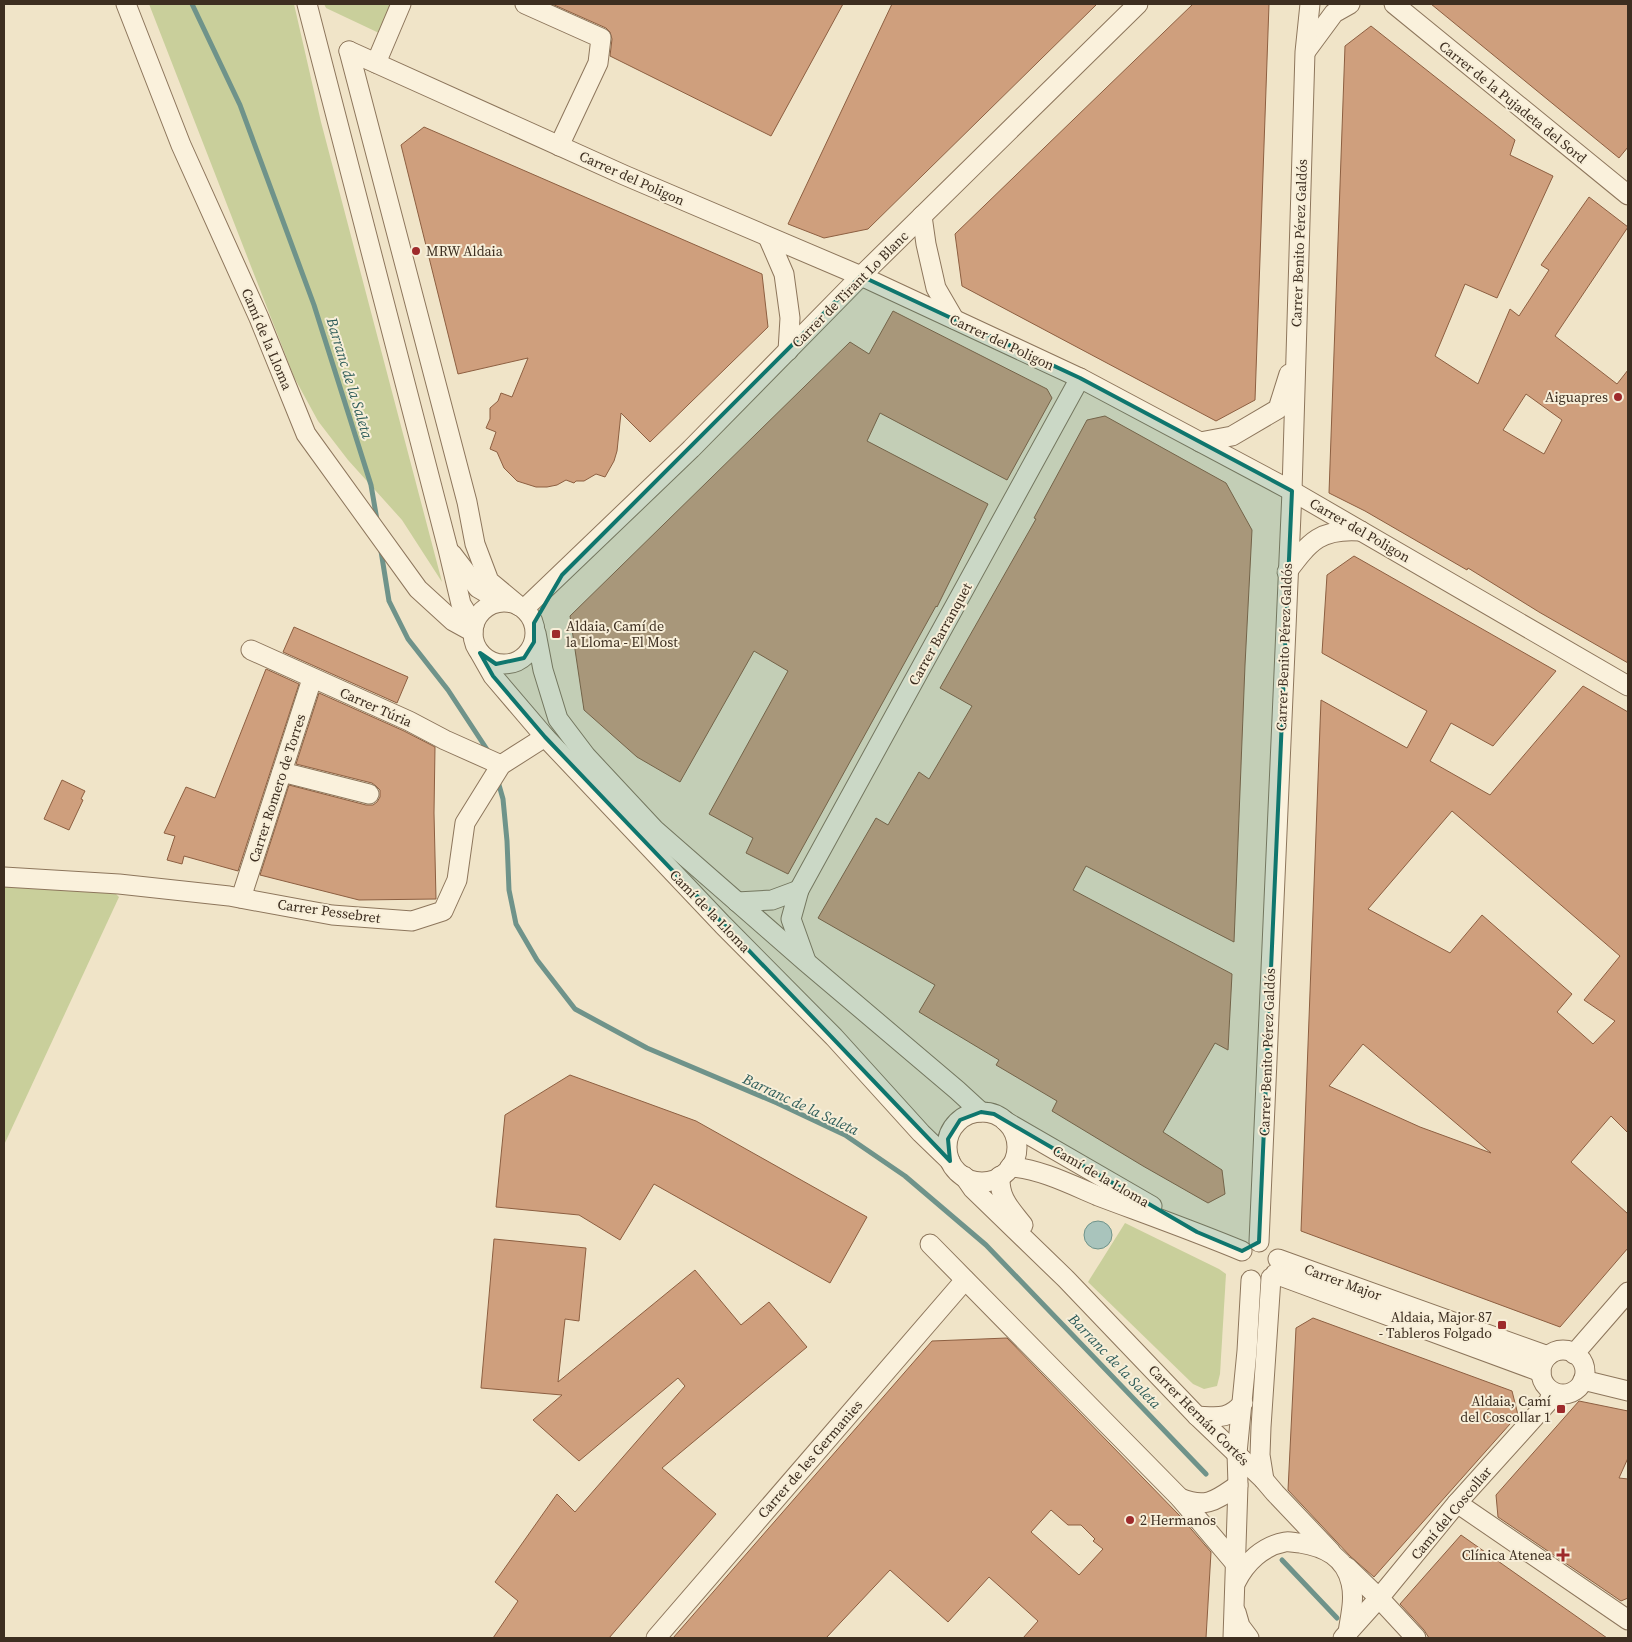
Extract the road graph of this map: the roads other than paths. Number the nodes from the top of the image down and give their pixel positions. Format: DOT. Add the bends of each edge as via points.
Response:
graph roads {
  1 [pos="126,4"];
  2 [pos="307,4"];
  3 [pos="401,4"];
  4 [pos="525,4"];
  5 [pos="1138,4"];
  6 [pos="1298,4"];
  7 [pos="1310,4"];
  8 [pos="1320,4"];
  9 [pos="1350,4"];
  10 [pos="1391,5"];
  11 [pos="1305,52"];
  12 [pos="376,63"];
  13 [pos="559,146"];
  14 [pos="1628,195"];
  15 [pos="922,216"];
  16 [pos="768,237"];
  17 [pos="861,276"];
  18 [pos="954,319"];
  19 [pos="788,351"];
  20 [pos="1296,354"];
  21 [pos="1080,378"];
  22 [pos="1200,442"];
  23 [pos="1292,491"];
  24 [pos="1362,531"];
  25 [pos="448,549"];
  26 [pos="1287,572"];
  27 [pos="523,614"];
  28 [pos="473,628"];
  29 [pos="251,650"];
  30 [pos="480,653"];
  31 [pos="312,679"];
  32 [pos="1628,686"];
  33 [pos="545,738"];
  34 [pos="501,765"];
  35 [pos="282,772"];
  36 [pos="369,794"];
  37 [pos="4,877"];
  38 [pos="799,890"];
  39 [pos="241,898"];
  40 [pos="737,902"];
  41 [pos="806,962"];
  42 [pos="981,1112"];
  43 [pos="1005,1121"];
  44 [pos="950,1161"];
  45 [pos="1005,1172"];
  46 [pos="964,1176"];
  47 [pos="1197,1232"];
  48 [pos="1259,1242"];
  49 [pos="930,1244"];
  50 [pos="1242,1251"];
  51 [pos="1274,1270"];
  52 [pos="1066,1279"];
  53 [pos="964,1280"];
  54 [pos="1251,1280"];
  55 [pos="1628,1292"];
  56 [pos="1574,1354"];
  57 [pos="1544,1364"];
  58 [pos="1583,1380"];
  59 [pos="1628,1391"];
  60 [pos="1552,1392"];
  61 [pos="1243,1404"];
  62 [pos="1198,1416"];
  63 [pos="1237,1452"];
  64 [pos="1264,1480"];
  65 [pos="1238,1485"];
  66 [pos="1180,1498"];
  67 [pos="1457,1503"];
  68 [pos="1336,1557"];
  69 [pos="1235,1563"];
  70 [pos="1236,1582"];
  71 [pos="1379,1598"];
  72 [pos="1234,1608"];
  73 [pos="1628,1620"];
  74 [pos="1345,1636"];
  75 [pos="656,1638"];
  76 [pos="1233,1638"];
  77 [pos="1250,1638"];
  78 [pos="1416,1638"];
  1 -- 28 [label="street, Camí de la Lloma" via="181,145 259,318 306,434 418,589 453,621"];
  2 -- 25 [label="street"];
  3 -- 12 [label="street"];
  4 -- 13 [label="street" via="601,38 598,63"];
  5 -- 15 [label="street, Carrer de Tirant Lo Blanc"];
  6 -- 11 [label="street, Carrer Benito Pérez Galdós"];
  7 -- 11 [label="street, Carrer Benito Pérez Galdós"];
  8 -- 11 [label="street, Carrer Benito Pérez Galdós"];
  9 -- 11 [label="street" via="1334,13"];
  10 -- 14 [label="street, Carrer de la Pujadeta del Sord"];
  11 -- 20 [label="street, Carrer Benito Pérez Galdós"];
  12 -- 13 [label="street, Carrer del Poligon"];
  12 -- 27 [label="street, Carrer del Poligon" via="349,51 467,502 475,544 489,581"];
  13 -- 16 [label="street, Carrer del Poligon"];
  15 -- 17 [label="street, Carrer de Tirant Lo Blanc"];
  15 -- 18 [label="street" via="936,288"];
  16 -- 17 [label="street, Carrer del Poligon"];
  16 -- 19 [label="street" via="784,274 790,318"];
  17 -- 18 [label="street, Carrer del Poligon"];
  17 -- 19 [label="street, Carrer de Tirant Lo Blanc"];
  18 -- 21 [label="street, Carrer del Poligon"];
  19 -- 27 [label="street, Carrer de Tirant Lo Blanc"];
  20 -- 22 [label="street" via="1278,409 1232,436"];
  20 -- 23 [label="street, Carrer Benito Pérez Galdós"];
  21 -- 22 [label="street, Carrer del Poligon"];
  21 -- 38 [label="street, Carrer Barranquet"];
  22 -- 23 [label="street, Carrer del Poligon"];
  23 -- 24 [label="street, Carrer del Poligon"];
  23 -- 26 [label="street, Carrer Benito Pérez Galdós"];
  24 -- 26 [label="street" via="1324,534 1305,548"];
  24 -- 32 [label="street, Carrer del Poligon"];
  25 -- 27 [label="street" via="478,588"];
  25 -- 28 [label="street" via="460,604"];
  26 -- 48 [label="street, Carrer Benito Pérez Galdós"];
  27 -- 28 [label="street" via="488,606 477,617"];
  27 -- 30 [label="street" via="534,642 524,658 496,664"];
  27 -- 40 [label="street, Camí de la Lloma" via="558,719 586,756 655,830"];
  28 -- 30 [label="street, Camí de la Lloma" via="474,643"];
  29 -- 31 [label="street, Carrer Túria"];
  30 -- 33 [label="street, Camí de la Lloma" via="493,676"];
  31 -- 34 [label="street, Carrer Túria"];
  31 -- 35 [label="street, Carrer Romero de Torres"];
  33 -- 34 [label="street, Carrer Pessebret"];
  33 -- 44 [label="street, Camí de la Lloma"];
  34 -- 39 [label="street, Carrer Pessebret" via="465,824 457,880 444,911 412,921 332,915"];
  35 -- 36 [label="street"];
  35 -- 39 [label="street, Carrer Romero de Torres"];
  37 -- 39 [label="street, Carrer Pessebret" via="119,884"];
  38 -- 40 [label="street" via="772,900"];
  38 -- 41 [label="street, Carrer Barranquet" via="791,920"];
  40 -- 41 [label="street, Camí de la Lloma"];
  41 -- 42 [label="street, Camí de la Lloma"];
  42 -- 43 [label="street" via="994,1114"];
  42 -- 44 [label="street" via="970,1114 953,1128 948,1139"];
  43 -- 45 [label="street" via="1012,1128 1016,1143 1015,1158"];
  43 -- 47 [label="street, Camí de la Lloma"];
  44 -- 46 [label="street"];
  45 -- 46 [label="street" via="992,1180 982,1181"];
  45 -- 47 [label="street, Camí de la Lloma" via="1031,1170"];
  45 -- 52 [label="street, Carrer Hernán Cortés" via="1000,1186 1004,1201"];
  46 -- 52 [label="street, Carrer Hernán Cortés" via="973,1189"];
  47 -- 50 [label="street, Camí de la Lloma"];
  48 -- 50 [label="street" via="1246,1246"];
  48 -- 51 [label="street" via="1272,1247"];
  49 -- 53 [label="street"];
  50 -- 54 [label="street" via="1239,1264"];
  51 -- 54 [label="street" via="1264,1280"];
  51 -- 57 [label="street, Carrer Major"];
  51 -- 64 [label="street" via="1261,1427 1260,1454"];
  52 -- 62 [label="street, Carrer Hernán Cortés"];
  53 -- 66 [label="street"];
  53 -- 75 [label="street, Carrer de les Germanies"];
  54 -- 61 [label="street"];
  55 -- 56 [label="street"];
  56 -- 57 [label="street" via="1560,1351"];
  56 -- 58 [label="street" via="1583,1365"];
  57 -- 60 [label="street" via="1543,1382"];
  58 -- 59 [label="street"];
  58 -- 60 [label="street" via="1580,1386 1566,1394"];
  60 -- 67 [label="street, Camí del Coscollar" via="1549,1401"];
  61 -- 62 [label="street" via="1228,1416"];
  61 -- 63 [label="street"];
  62 -- 63 [label="street, Carrer Hernán Cortés"];
  63 -- 64 [label="street, Carrer Hernán Cortés"];
  63 -- 65 [label="street"];
  64 -- 68 [label="street, Carrer Hernán Cortés"];
  65 -- 66 [label="street, Carrer Hernán Cortés" via="1206,1503 1194,1504"];
  65 -- 69 [label="street"];
  66 -- 69 [label="street"];
  67 -- 71 [label="street, Camí del Coscollar"];
  67 -- 73 [label="street"];
  68 -- 70 [label="street" via="1307,1544 1287,1542 1260,1552"];
  68 -- 71 [label="street, Carrer Hernán Cortés"];
  68 -- 74 [label="street, Camí del Coscollar" via="1351,1583 1353,1605"];
  69 -- 70 [label="street"];
  70 -- 72 [label="street"];
  71 -- 74 [label="street, Camí del Coscollar"];
  71 -- 78 [label="street, Carrer Hernán Cortés"];
  72 -- 76 [label="street"];
  72 -- 77 [label="street" via="1240,1626"];
}
